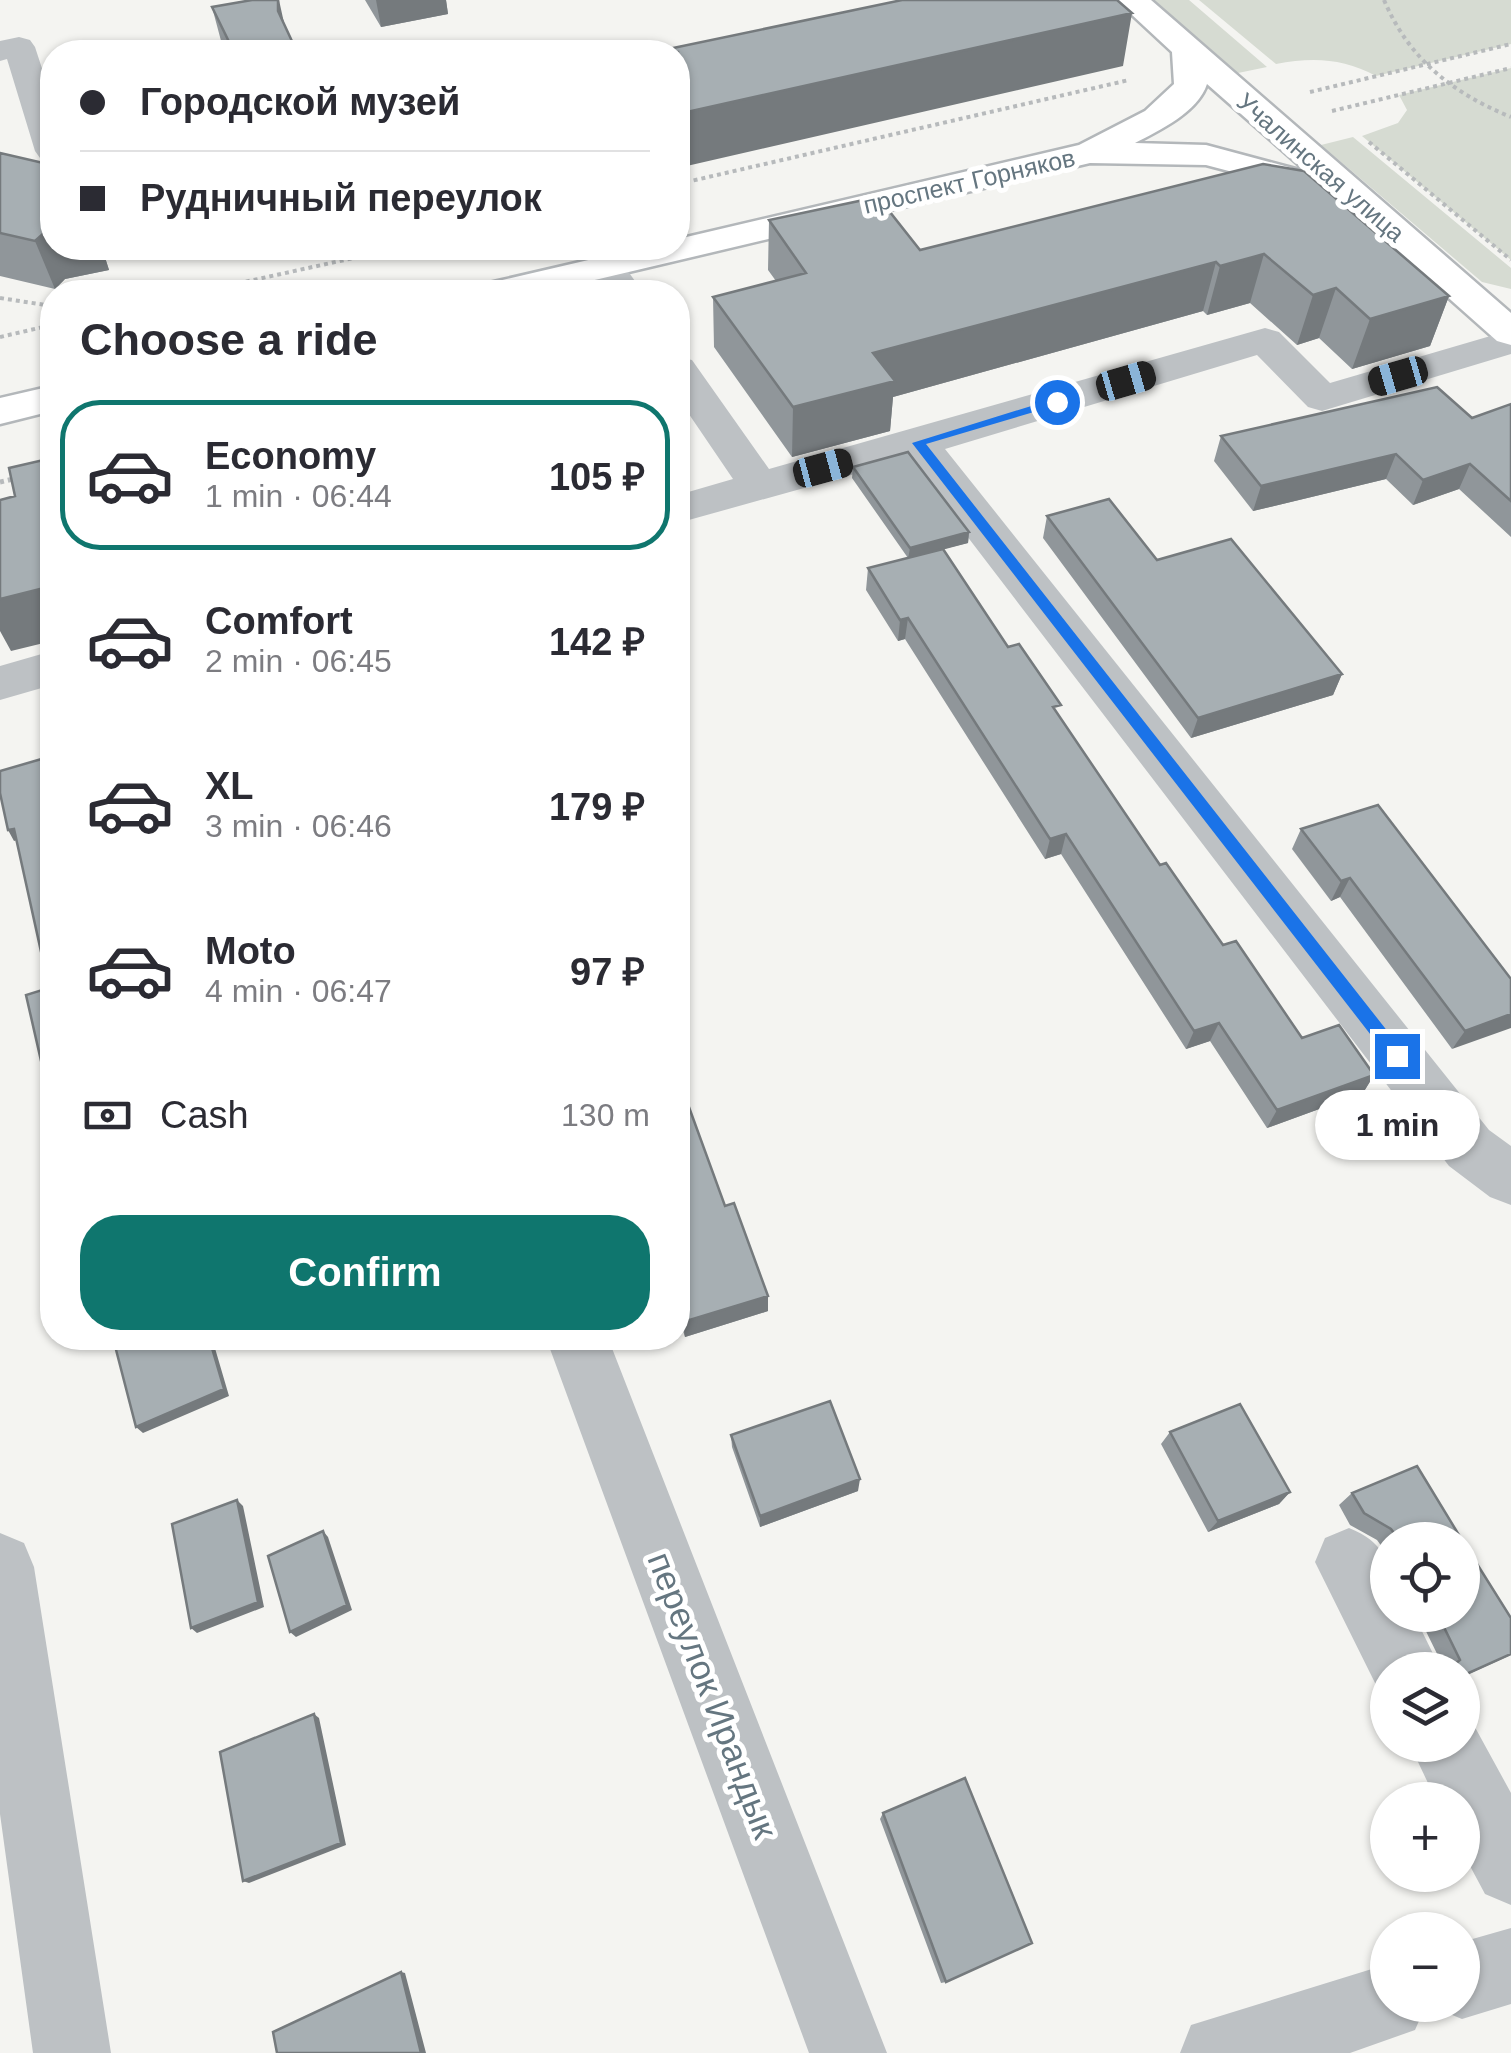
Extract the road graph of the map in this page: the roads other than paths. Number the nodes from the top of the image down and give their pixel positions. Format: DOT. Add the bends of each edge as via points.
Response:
graph roads {
  1 [pos="1132,0"];
  2 [pos="1188,50"];
  3 [pos="0,51"];
  4 [pos="40,114"];
  5 [pos="1090,153"];
  6 [pos="1374,213"];
  7 [pos="690,248"];
  8 [pos="638,260"];
  9 [pos="600,269"];
  10 [pos="551,280"];
  11 [pos="1511,334"];
  12 [pos="1511,342"];
  13 [pos="690,386"];
  14 [pos="40,401"];
  15 [pos="0,411"];
  16 [pos="918,443"];
  17 [pos="759,486"];
  18 [pos="690,506"];
  19 [pos="40,671"];
  20 [pos="0,683"];
  21 [pos="1511,1179"];
  22 [pos="582,1350"];
  23 [pos="1349,1562"];
  24 [pos="0,1566"];
  25 [pos="1396,1652"];
  26 [pos="1455,1762"];
  27 [pos="1511,1868"];
  28 [pos="1511,1966"];
  29 [pos="1480,1975"];
  30 [pos="1370,2008"];
  31 [pos="72,2053"];
  32 [pos="848,2053"];
  33 [pos="1219,2053"];
  1 -- 2 [label="main road, Учалинская улица"];
  2 -- 5 [label="main road" via="1191,87 1157,118"];
  2 -- 6 [label="main road, Учалинская улица"];
  3 -- 4 [label="street" via="18,47"];
  5 -- 6 [label="main road" via="1206,155 1278,174"];
  5 -- 7 [label="main road, проспект Горняков"];
  6 -- 11 [label="main road, Учалинская улица"];
  8 -- 9 [label="main road, проспект Горняков"];
  9 -- 10 [label="main road, проспект Горняков"];
  12 -- 16 [label="street" via="1322,398 1265,340"];
  13 -- 17 [label="street"];
  14 -- 15 [label="main road"];
  16 -- 17 [label="street"];
  16 -- 21 [label="street" via="1469,1148"];
  17 -- 18 [label="street"];
  19 -- 20 [label="street"];
  22 -- 32 [label="street, переулок Ирандык"];
  23 -- 25 [label="street"];
  24 -- 31 [label="street"];
  26 -- 27 [label="street"];
  28 -- 29 [label="street"];
  30 -- 33 [label="street"];
}
